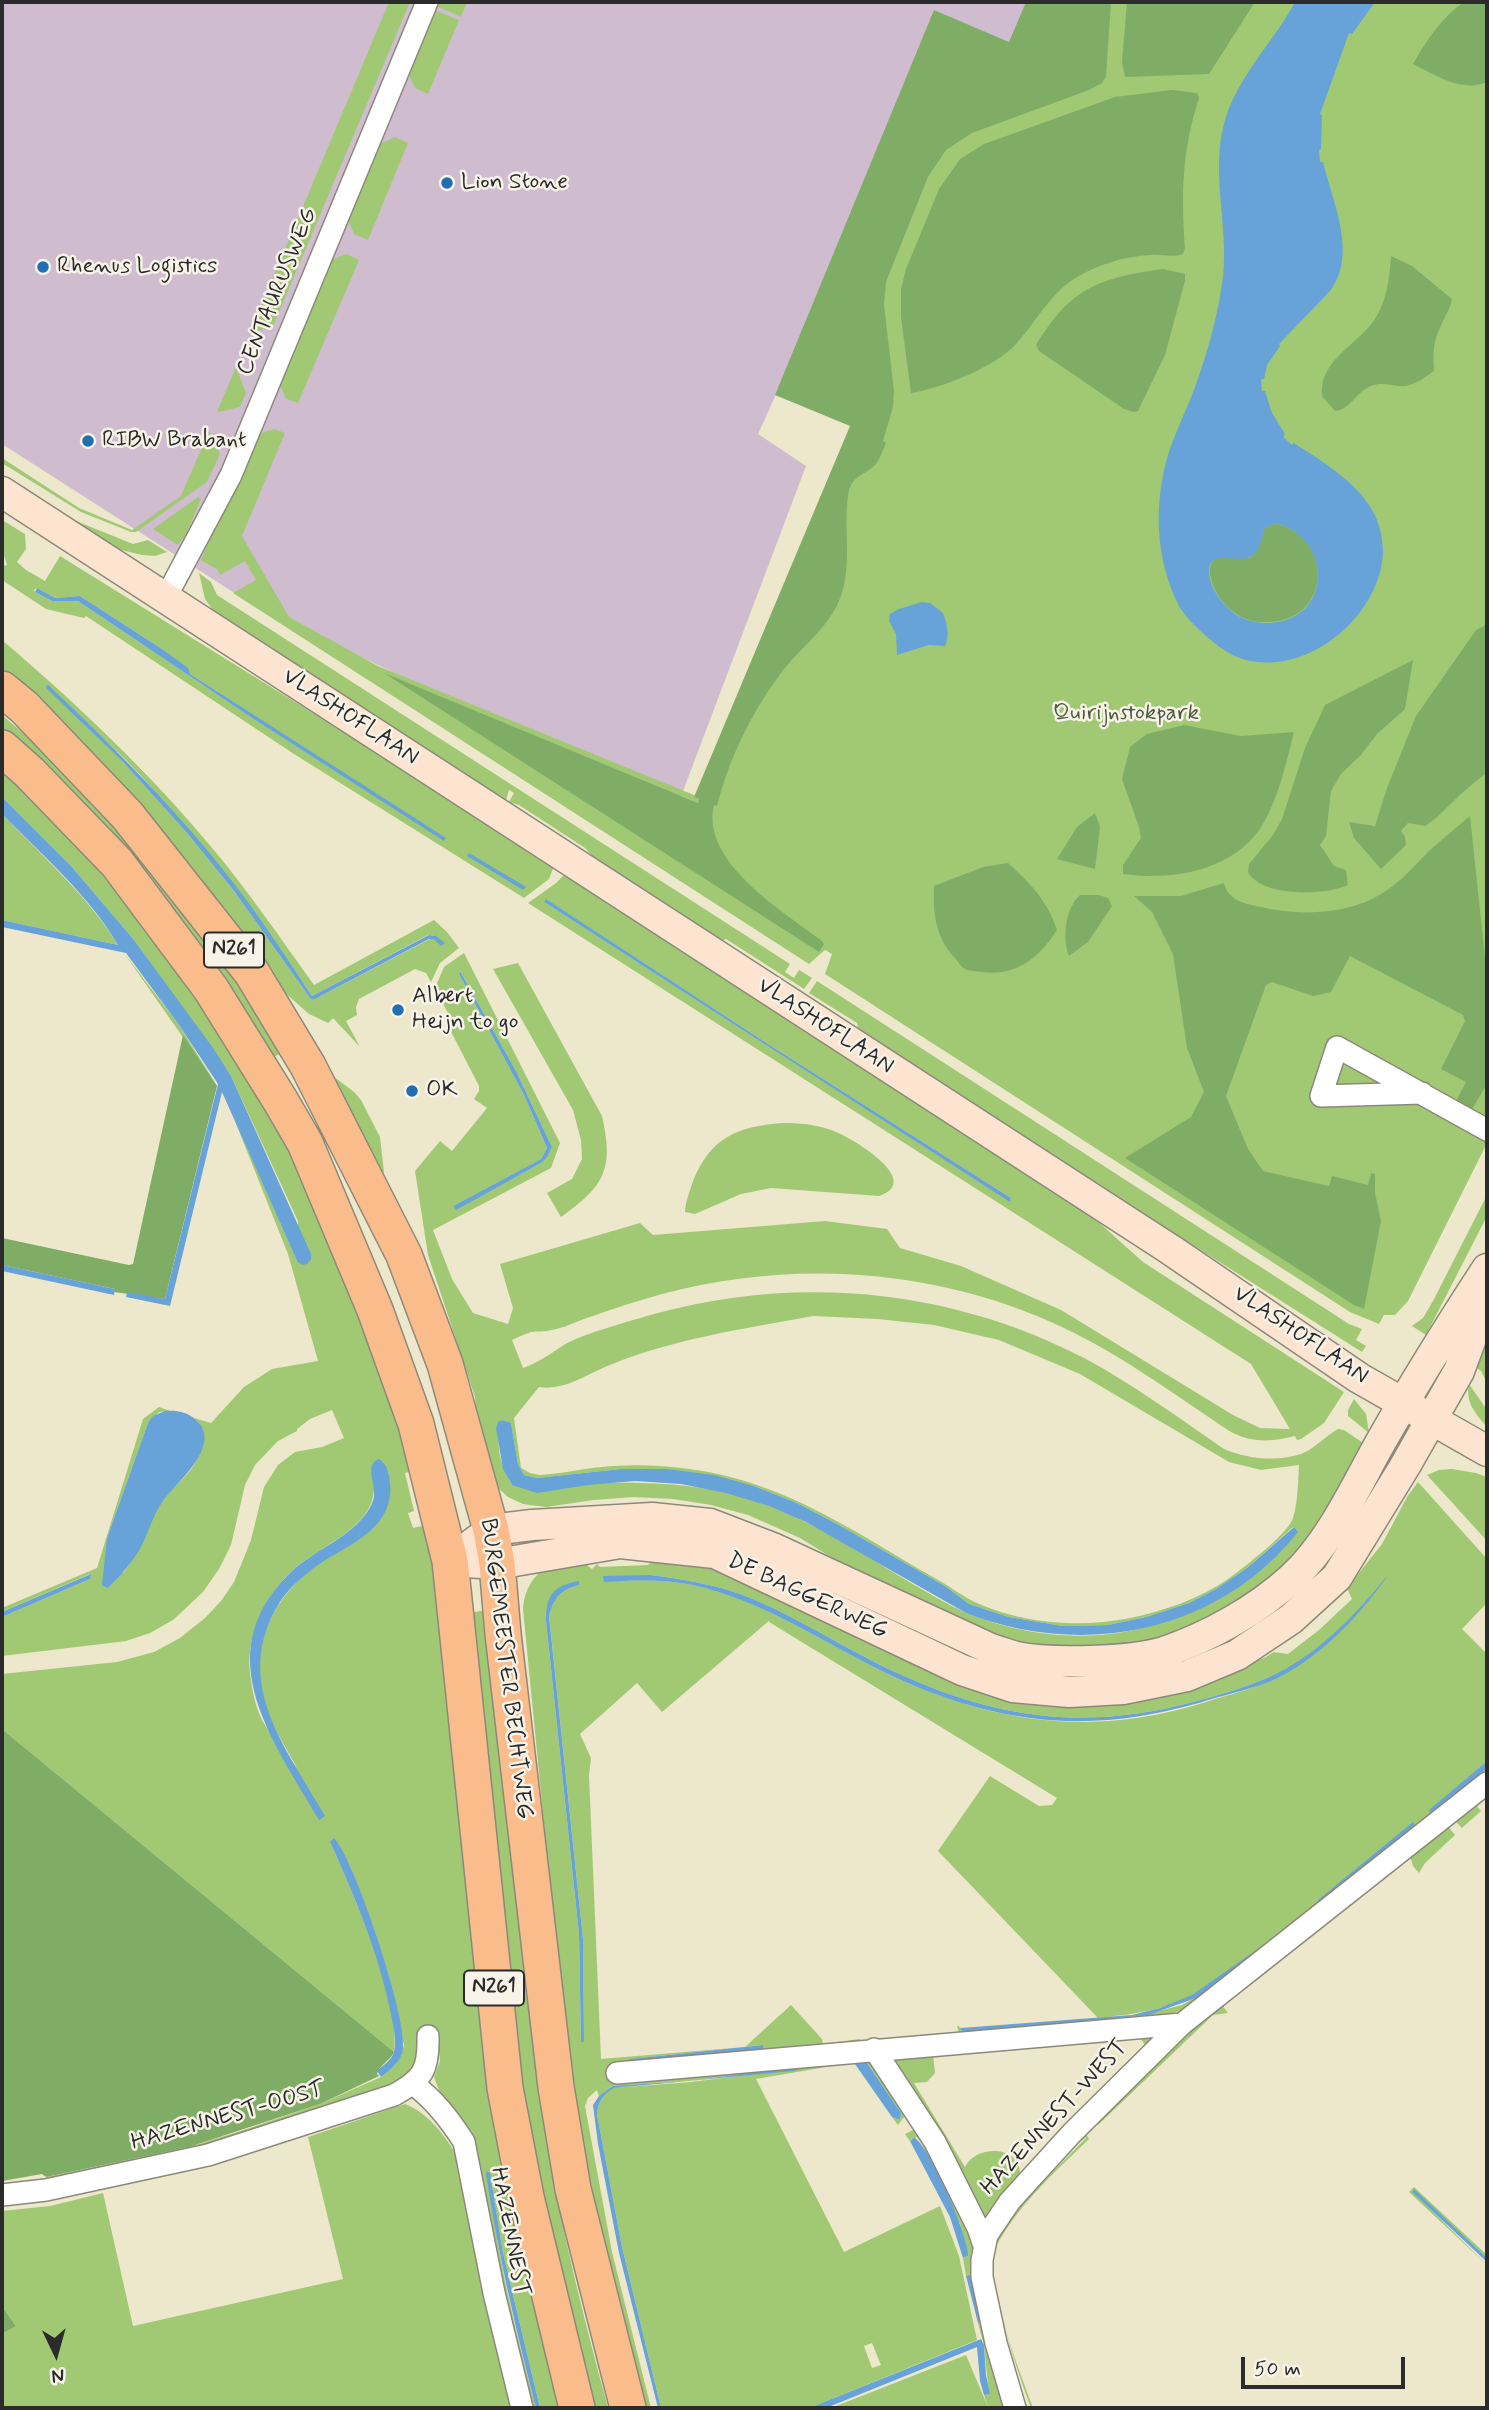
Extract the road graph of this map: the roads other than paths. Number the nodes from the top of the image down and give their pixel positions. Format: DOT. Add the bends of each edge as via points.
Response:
graph roads {
  1 [pos="427,2"];
  2 [pos="2,492"];
  3 [pos="166,597"];
  4 [pos="2,690"];
  5 [pos="2,748"];
  6 [pos="1422,1093"];
  7 [pos="1487,1130"];
  8 [pos="1487,1269"];
  9 [pos="1487,1295"];
  10 [pos="1403,1403"];
  11 [pos="1431,1418"];
  12 [pos="1487,1451"];
  13 [pos="491,1530"];
  14 [pos="450,1561"];
  15 [pos="497,1564"];
  16 [pos="1487,1783"];
  17 [pos="1182,2024"];
  18 [pos="428,2036"];
  19 [pos="874,2049"];
  20 [pos="617,2073"];
  21 [pos="413,2084"];
  22 [pos="2,2195"];
  23 [pos="983,2243"];
  24 [pos="522,2408"];
  25 [pos="577,2408"];
  26 [pos="628,2408"];
  27 [pos="1015,2408"];
  1 -- 3 [label="street, CENTAURUSWEG" via="231,475"];
  2 -- 3 [label="street, VLASHOFLAAN"];
  3 -- 10 [label="street, VLASHOFLAAN"];
  4 -- 13 [label="main road, BURGEMEESTER BECHTWEG / N261" via="24,707 127,815 252,972 308,1066 404,1255 445,1364"];
  5 -- 14 [label="main road, BURGEMEESTER BECHTWEG / N261" via="117,863 211,989 305,1143 375,1310 416,1424"];
  6 -- 7 [label="street"];
  8 -- 10 [label="street, DE BAGGERWEG"];
  9 -- 11 [label="street, DE BAGGERWEG" via="1459,1371"];
  10 -- 11 [label="street, VLASHOFLAAN"];
  10 -- 13 [label="street, DE BAGGERWEG" via="1346,1507 1293,1578 1202,1638 1161,1653 1054,1661 1017,1657 710,1524 652,1518"];
  11 -- 12 [label="street, VLASHOFLAAN"];
  11 -- 15 [label="street, DE BAGGERWEG" via="1338,1577 1291,1619 1237,1655 1188,1676 1123,1689 1013,1688 962,1670 715,1553 620,1543"];
  13 -- 14 [label="street"];
  13 -- 15 [label="main road, BURGEMEESTER BECHTWEG / N261"];
  14 -- 15 [label="street, DE BAGGERWEG"];
  14 -- 25 [label="main road, BURGEMEESTER BECHTWEG / N261" via="505,2088"];
  15 -- 26 [label="main road, BURGEMEESTER BECHTWEG / N261" via="556,2087 573,2189"];
  16 -- 17 [label="street, HAZENNEST-WEST"];
  17 -- 19 [label="street, HAZENNEST-WEST"];
  17 -- 23 [label="street, HAZENNEST-WEST" via="1010,2201"];
  18 -- 21 [label="street" via="428,2063"];
  19 -- 20 [label="street, HAZENNEST-WEST"];
  19 -- 23 [label="street, HAZENNEST-WEST" via="935,2142"];
  21 -- 22 [label="street, HAZENNEST-OOST" via="394,2095 208,2155"];
  21 -- 24 [label="street, HAZENNEST" via="464,2142"];
  23 -- 27 [label="street" via="982,2277"];
}
